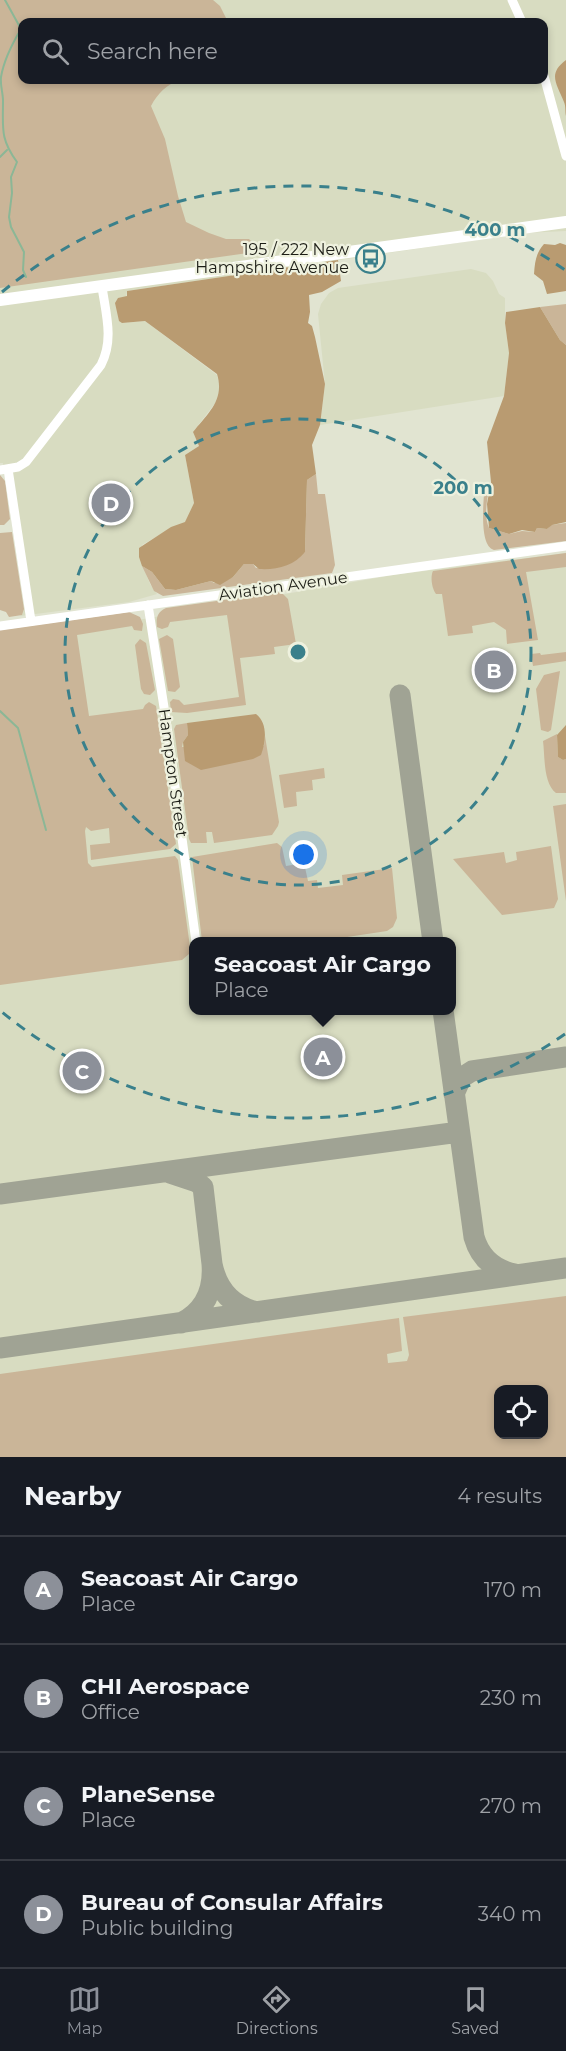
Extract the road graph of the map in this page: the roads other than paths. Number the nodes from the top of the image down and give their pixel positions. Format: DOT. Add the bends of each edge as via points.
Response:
graph roads {
  1 [pos="512,0"];
  2 [pos="520,18"];
  3 [pos="545,84"];
  4 [pos="566,156"];
  5 [pos="566,222"];
  6 [pos="102,287"];
  7 [pos="0,300"];
  8 [pos="4,469"];
  9 [pos="566,546"];
  10 [pos="148,605"];
  11 [pos="31,621"];
  12 [pos="0,626"];
  13 [pos="195,937"];
  1 -- 2 [label="street"];
  3 -- 4 [label="street"];
  5 -- 6 [label="street"];
  6 -- 7 [label="street"];
  6 -- 8 [label="street" via="109,331 104,360 32,455 18,467"];
  8 -- 11 [label="street"];
  9 -- 10 [label="street, Aviation Avenue"];
  10 -- 11 [label="street, Aviation Avenue"];
  10 -- 13 [label="street, Hampton Street"];
  11 -- 12 [label="street, Aviation Avenue"];
}
